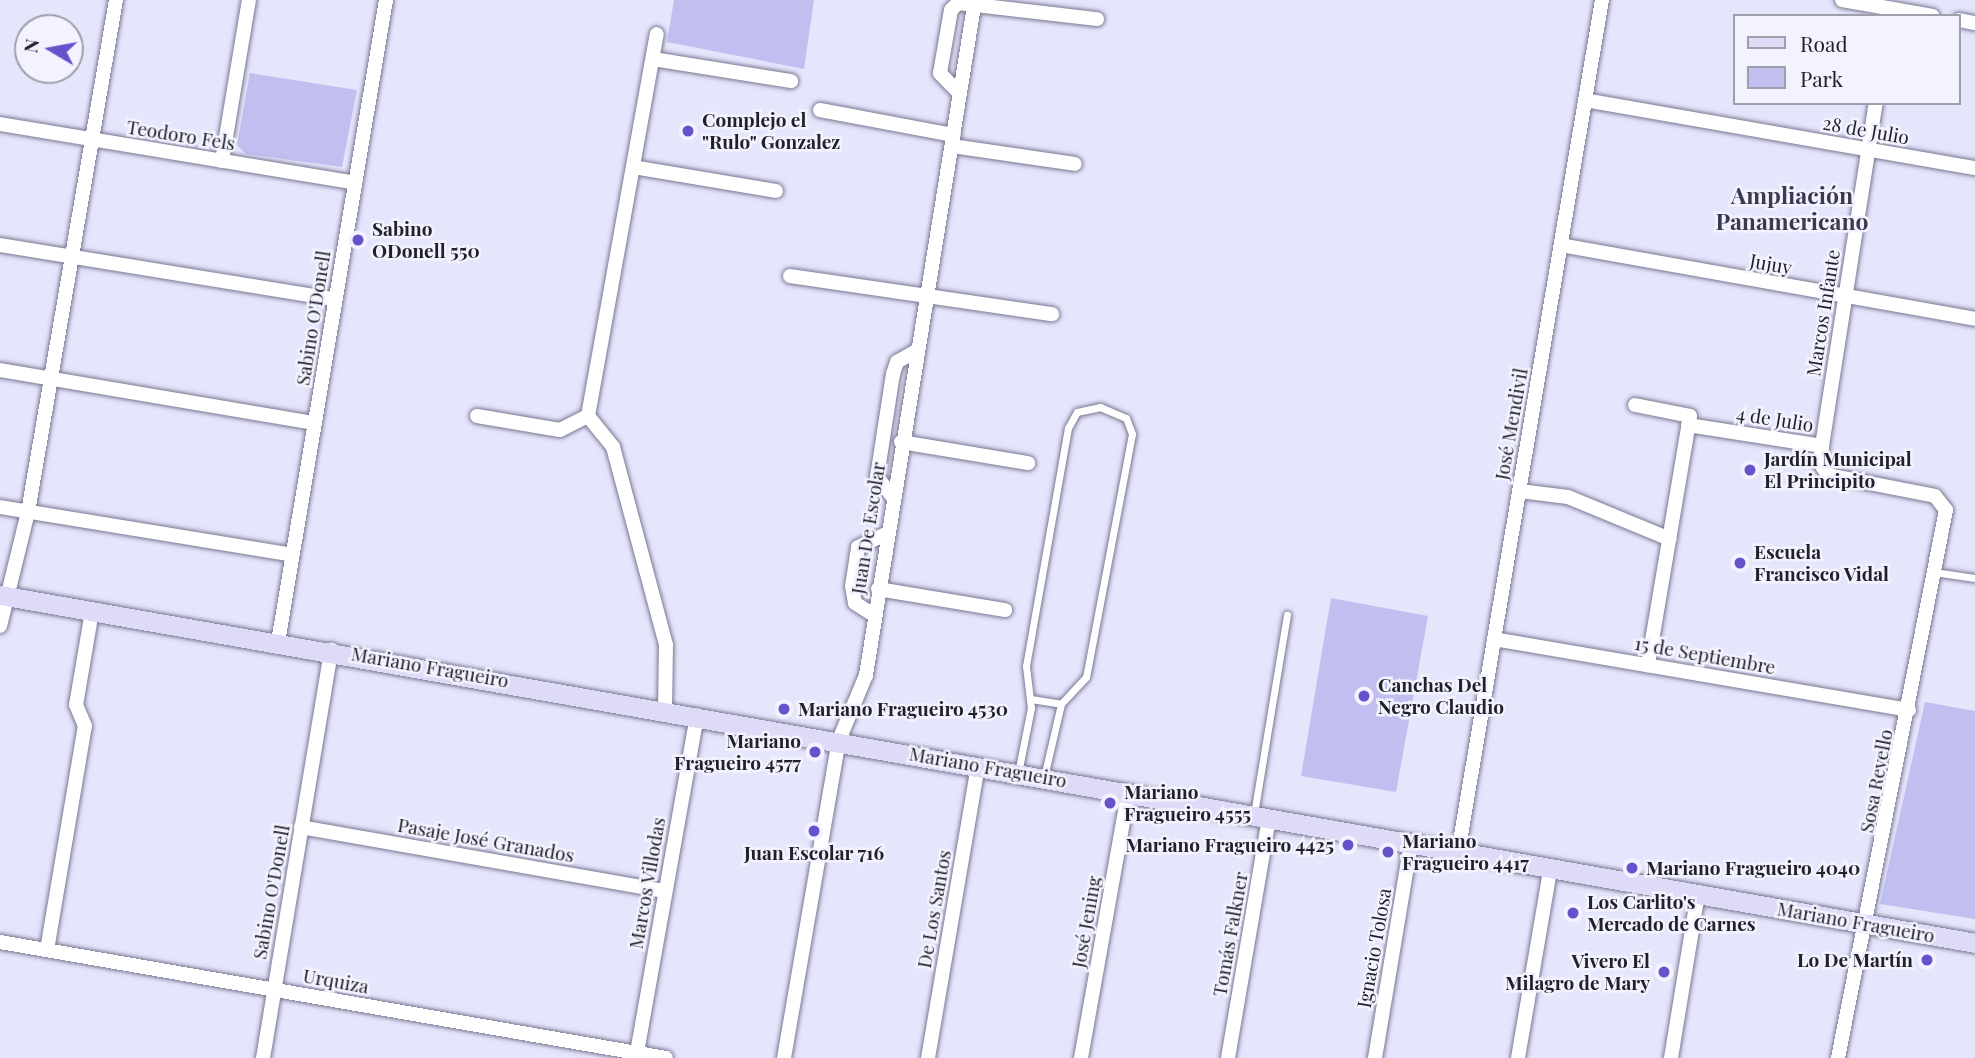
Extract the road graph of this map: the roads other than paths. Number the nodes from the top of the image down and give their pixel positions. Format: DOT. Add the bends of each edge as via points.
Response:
graph roads {
  1 [pos="116,0"];
  2 [pos="249,0"];
  3 [pos="386,0"];
  4 [pos="1602,0"];
  5 [pos="1842,0"];
  6 [pos="975,1"];
  7 [pos="1892,8"];
  8 [pos="1923,14"];
  9 [pos="1097,19"];
  10 [pos="657,34"];
  11 [pos="653,59"];
  12 [pos="791,81"];
  13 [pos="960,94"];
  14 [pos="1585,100"];
  15 [pos="1876,105"];
  16 [pos="820,110"];
  17 [pos="0,124"];
  18 [pos="91,139"];
  19 [pos="953,140"];
  20 [pos="1868,149"];
  21 [pos="222,161"];
  22 [pos="1075,164"];
  23 [pos="633,167"];
  24 [pos="1975,168"];
  25 [pos="355,183"];
  26 [pos="776,191"];
  27 [pos="0,245"];
  28 [pos="1561,245"];
  29 [pos="71,257"];
  30 [pos="790,275"];
  31 [pos="1844,296"];
  32 [pos="925,298"];
  33 [pos="335,299"];
  34 [pos="1052,314"];
  35 [pos="1975,318"];
  36 [pos="916,351"];
  37 [pos="0,370"];
  38 [pos="52,379"];
  39 [pos="1635,405"];
  40 [pos="477,416"];
  41 [pos="587,416"];
  42 [pos="314,423"];
  43 [pos="1688,425"];
  44 [pos="901,442"];
  45 [pos="1822,446"];
  46 [pos="1028,463"];
  47 [pos="1520,491"];
  48 [pos="892,496"];
  49 [pos="0,507"];
  50 [pos="1946,510"];
  51 [pos="28,512"];
  52 [pos="886,534"];
  53 [pos="1670,539"];
  54 [pos="292,555"];
  55 [pos="1934,572"];
  56 [pos="1975,578"];
  57 [pos="877,589"];
  58 [pos="5,596"];
  59 [pos="1005,610"];
  60 [pos="92,611"];
  61 [pos="1287,615"];
  62 [pos="875,616"];
  63 [pos="0,626"];
  64 [pos="1494,639"];
  65 [pos="278,642"];
  66 [pos="331,650"];
  67 [pos="1648,665"];
  68 [pos="1031,698"];
  69 [pos="1061,704"];
  70 [pos="666,709"];
  71 [pos="1909,710"];
  72 [pos="697,715"];
  73 [pos="839,740"];
  74 [pos="978,766"];
  75 [pos="1018,773"];
  76 [pos="1044,778"];
  77 [pos="1128,793"];
  78 [pos="1262,816"];
  79 [pos="301,827"];
  80 [pos="1411,844"];
  81 [pos="1458,853"];
  82 [pos="1550,870"];
  83 [pos="665,891"];
  84 [pos="1698,894"];
  85 [pos="1866,924"];
  86 [pos="0,942"];
  87 [pos="1975,943"];
  88 [pos="47,950"];
  89 [pos="274,990"];
  90 [pos="636,1055"];
  91 [pos="262,1058"];
  92 [pos="666,1058"];
  93 [pos="784,1058"];
  94 [pos="928,1058"];
  95 [pos="1081,1058"];
  96 [pos="1228,1058"];
  97 [pos="1375,1058"];
  98 [pos="1518,1058"];
  99 [pos="1671,1058"];
  100 [pos="1838,1058"];
  1 -- 18 [label="street"];
  2 -- 21 [label="street"];
  3 -- 25 [label="street, Sabino O'Donell"];
  4 -- 14 [label="street, José Mendivil"];
  5 -- 7 [label="street"];
  6 -- 9 [label="street"];
  6 -- 13 [label="street, Juan De Escolar"];
  6 -- 13 [label="street" via="951,10 940,73"];
  7 -- 8 [label="street"];
  10 -- 11 [label="street"];
  11 -- 12 [label="street"];
  11 -- 23 [label="street"];
  13 -- 19 [label="street, Juan De Escolar"];
  14 -- 20 [label="street, 28 de Julio"];
  14 -- 28 [label="street, José Mendivil"];
  15 -- 20 [label="street, Marcos Infante"];
  16 -- 19 [label="street"];
  17 -- 18 [label="street, Teodoro Fels"];
  18 -- 21 [label="street, Teodoro Fels"];
  18 -- 29 [label="street"];
  19 -- 22 [label="street"];
  19 -- 32 [label="street, Juan De Escolar"];
  20 -- 24 [label="street, 28 de Julio"];
  20 -- 31 [label="street, Marcos Infante"];
  21 -- 25 [label="street, Teodoro Fels"];
  23 -- 26 [label="street"];
  23 -- 41 [label="street"];
  25 -- 33 [label="street, Sabino O'Donell"];
  27 -- 29 [label="street"];
  28 -- 31 [label="street, Jujuy"];
  28 -- 47 [label="street, José Mendivil"];
  29 -- 33 [label="street"];
  29 -- 38 [label="street"];
  30 -- 32 [label="street"];
  31 -- 35 [label="street, Jujuy"];
  31 -- 45 [label="street, Marcos Infante"];
  32 -- 34 [label="street"];
  32 -- 36 [label="street, Juan De Escolar"];
  33 -- 42 [label="street, Sabino O'Donell"];
  36 -- 44 [label="street, Juan De Escolar"];
  36 -- 48 [label="street" via="897,362 891,387 877,477"];
  37 -- 38 [label="street"];
  38 -- 42 [label="street"];
  38 -- 51 [label="street"];
  39 -- 43 [label="street" via="1690,416"];
  40 -- 41 [label="street" via="560,430"];
  41 -- 70 [label="street" via="613,447 666,645"];
  42 -- 54 [label="street, Sabino O'Donell"];
  43 -- 45 [label="street, 4 de Julio"];
  43 -- 53 [label="street"];
  44 -- 46 [label="street"];
  44 -- 48 [label="street, Juan De Escolar"];
  45 -- 50 [label="street, 4 de Julio" via="1820,463 1828,475 1935,496"];
  47 -- 53 [label="street" via="1568,497"];
  47 -- 64 [label="street, José Mendivil"];
  48 -- 52 [label="street, Juan De Escolar"];
  49 -- 51 [label="street"];
  50 -- 55 [label="street, Sosa Revello"];
  51 -- 54 [label="street"];
  51 -- 58 [label="street"];
  52 -- 57 [label="street, Juan De Escolar"];
  52 -- 62 [label="street" via="858,547 852,586 855,603"];
  53 -- 67 [label="street"];
  54 -- 65 [label="street, Sabino O'Donell"];
  55 -- 56 [label="lane"];
  55 -- 71 [label="street, Sosa Revello"];
  57 -- 59 [label="street"];
  57 -- 62 [label="street, Juan De Escolar"];
  58 -- 60 [label="main road, Mariano Fragueiro"];
  58 -- 63 [label="street"];
  60 -- 65 [label="main road, Mariano Fragueiro"];
  60 -- 88 [label="street" via="76,705 85,726"];
  61 -- 78 [label="lane"];
  62 -- 73 [label="street, Juan De Escolar" via="866,675"];
  64 -- 67 [label="street, 15 de Septiembre"];
  64 -- 81 [label="street, José Mendivil"];
  65 -- 66 [label="main road, Mariano Fragueiro"];
  66 -- 70 [label="main road, Mariano Fragueiro"];
  66 -- 79 [label="street, Sabino O'Donell"];
  67 -- 71 [label="street, 15 de Septiembre"];
  68 -- 69 [label="lane"];
  68 -- 69 [label="lane" via="1026,666 1068,428 1077,412 1100,407 1126,418 1132,434 1086,677"];
  68 -- 75 [label="lane"];
  69 -- 76 [label="lane"];
  70 -- 72 [label="main road, Mariano Fragueiro"];
  71 -- 85 [label="street, Sosa Revello"];
  72 -- 73 [label="main road, Mariano Fragueiro"];
  72 -- 83 [label="street, Marcos Villodas"];
  73 -- 74 [label="main road, Mariano Fragueiro"];
  73 -- 93 [label="street, Juan De Escolar"];
  74 -- 75 [label="main road, Mariano Fragueiro"];
  74 -- 94 [label="street, De Los Santos"];
  75 -- 76 [label="main road, Mariano Fragueiro"];
  76 -- 77 [label="main road, Mariano Fragueiro"];
  77 -- 78 [label="main road, Mariano Fragueiro"];
  77 -- 95 [label="street, José Jening"];
  78 -- 80 [label="main road, Mariano Fragueiro"];
  78 -- 96 [label="street, Tomás Falkner"];
  79 -- 83 [label="street, Pasaje José Granados"];
  79 -- 89 [label="street, Sabino O'Donell"];
  80 -- 81 [label="main road, Mariano Fragueiro"];
  80 -- 97 [label="street, Ignacio Tolosa"];
  81 -- 82 [label="main road, Mariano Fragueiro"];
  82 -- 84 [label="main road, Mariano Fragueiro"];
  82 -- 98 [label="street"];
  83 -- 90 [label="street, Marcos Villodas"];
  84 -- 85 [label="main road, Mariano Fragueiro"];
  84 -- 99 [label="street"];
  85 -- 87 [label="main road, Mariano Fragueiro"];
  85 -- 100 [label="street, Sosa Revello"];
  86 -- 88 [label="street, Urquiza"];
  88 -- 89 [label="street, Urquiza"];
  89 -- 90 [label="street, Urquiza"];
  89 -- 91 [label="street, Sabino O'Donell"];
  90 -- 92 [label="street, Urquiza"];
}
